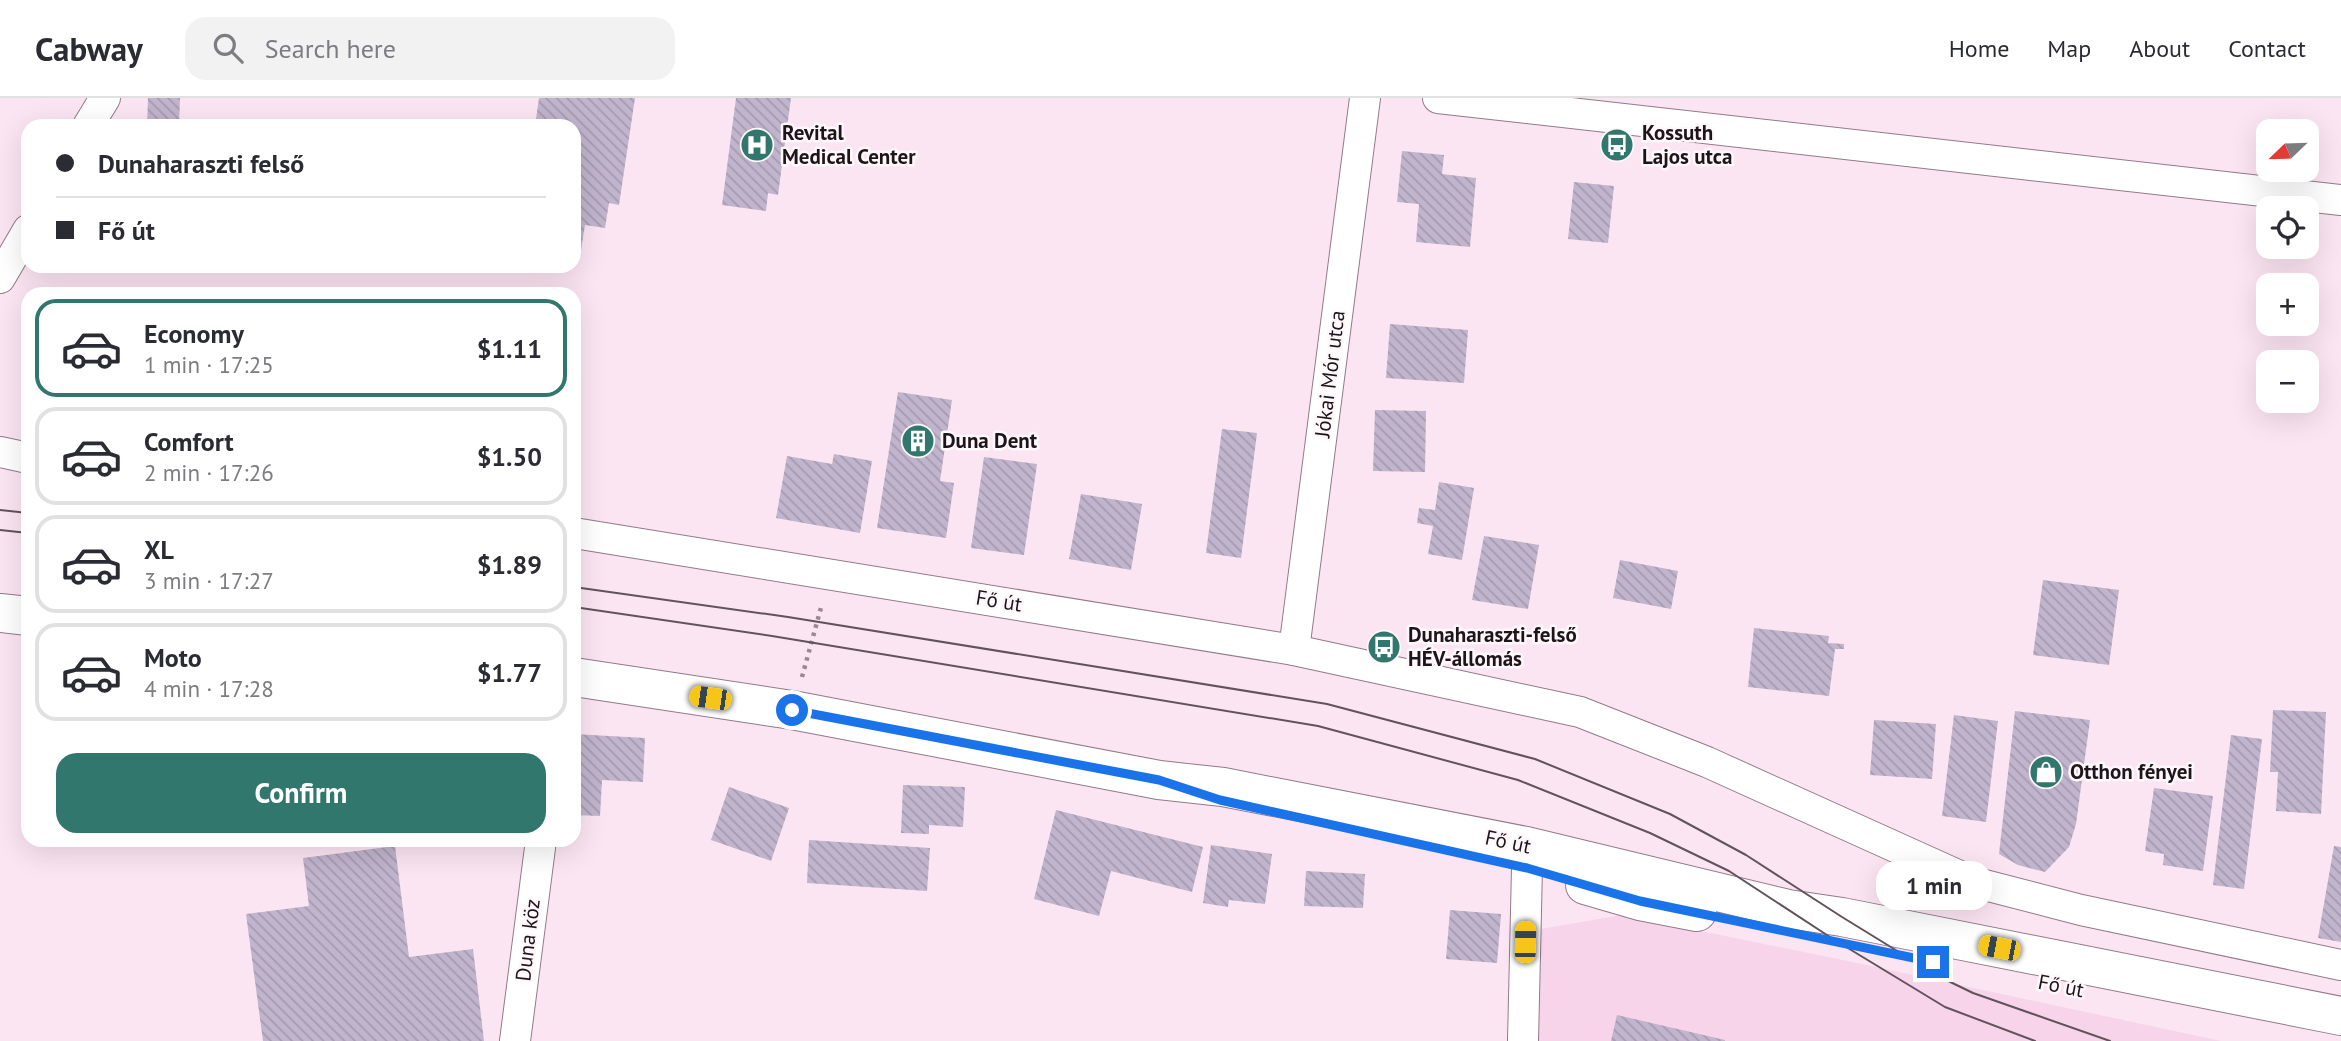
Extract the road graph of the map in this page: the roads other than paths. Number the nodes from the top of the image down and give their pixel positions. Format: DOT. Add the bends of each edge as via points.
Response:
graph roads {
  1 [pos="105,98"];
  2 [pos="1365,98"];
  3 [pos="1438,98"];
  4 [pos="93,119"];
  5 [pos="2341,200"];
  6 [pos="21,242"];
  7 [pos="0,278"];
  8 [pos="0,452"];
  9 [pos="21,456"];
  10 [pos="581,534"];
  11 [pos="0,613"];
  12 [pos="21,615"];
  13 [pos="1294,650"];
  14 [pos="581,678"];
  15 [pos="1159,780"];
  16 [pos="540,847"];
  17 [pos="1527,868"];
  18 [pos="2341,965"];
  19 [pos="2341,1016"];
  20 [pos="2341,1035"];
  21 [pos="515,1041"];
  22 [pos="1523,1041"];
  1 -- 4 [label="street"];
  2 -- 13 [label="street, Jókai Mór utca"];
  3 -- 5 [label="street"];
  6 -- 7 [label="street"];
  8 -- 9 [label="street"];
  10 -- 13 [label="street, Fő út"];
  11 -- 12 [label="main road"];
  13 -- 18 [label="street, Fő út" via="1580,712 1707,762 1973,882 2081,910"];
  14 -- 15 [label="main road" via="792,710"];
  15 -- 17 [label="main road, Fő út" via="1220,800"];
  15 -- 19 [label="main road, Fő út" via="1223,787 1513,843 1788,909"];
  16 -- 21 [label="street, Duna köz"];
  17 -- 20 [label="main road, Fő út" via="1640,901 1907,957"];
  17 -- 22 [label="street"];
}
